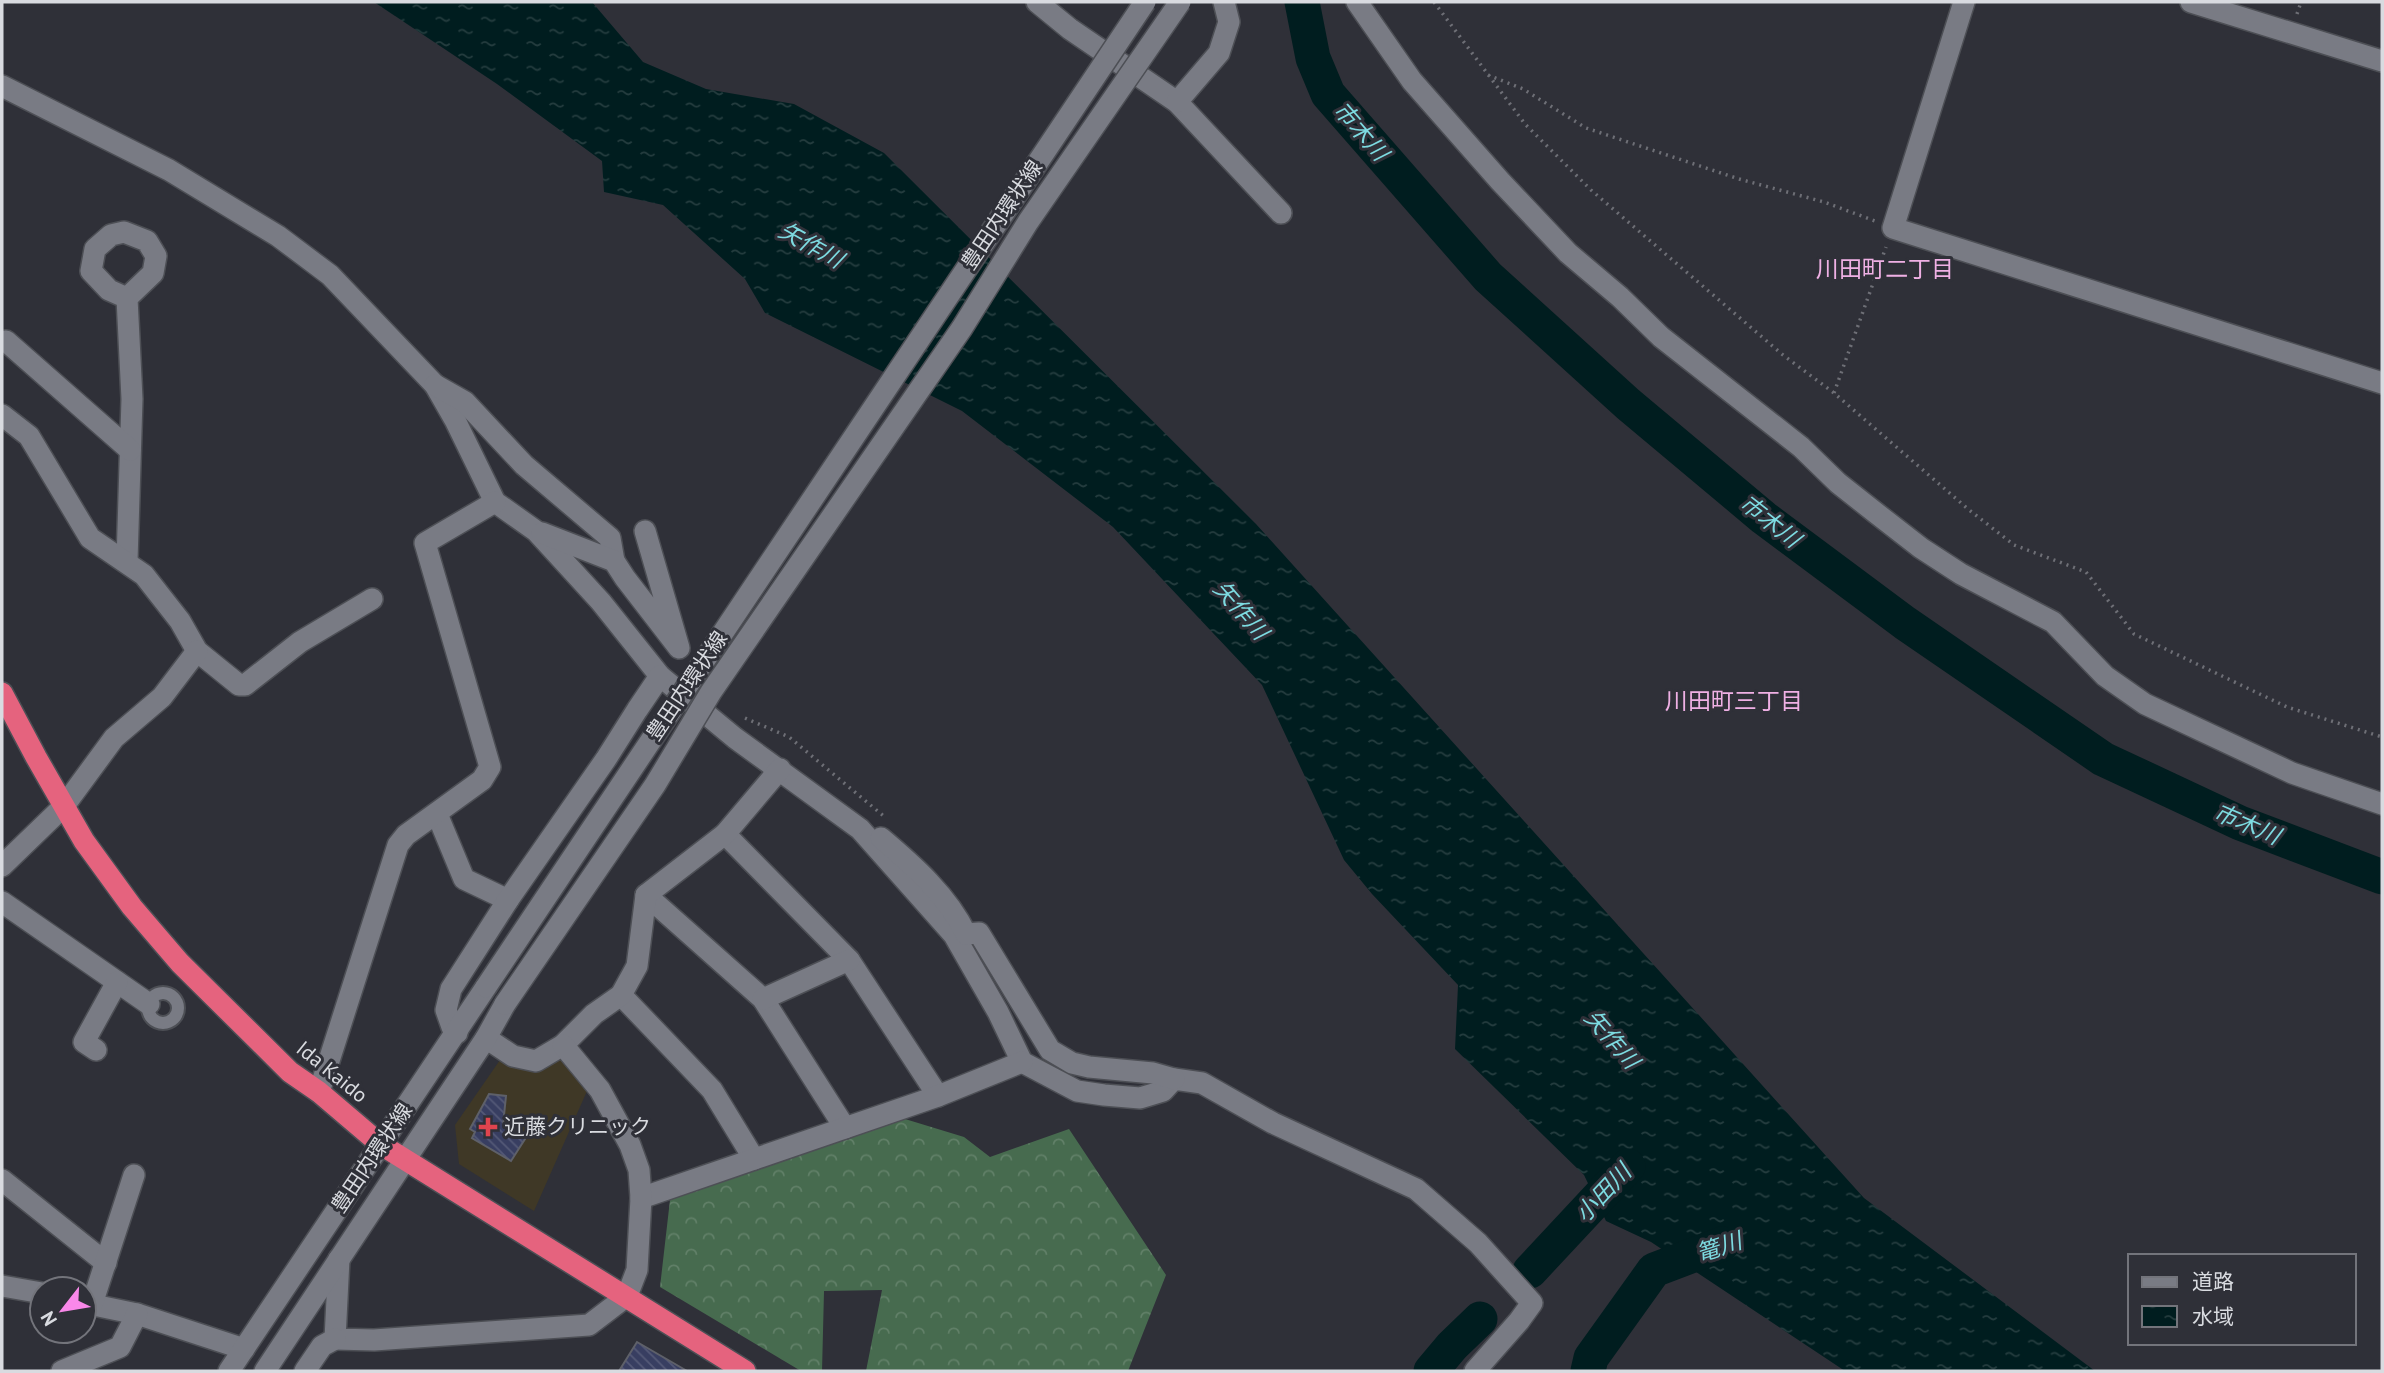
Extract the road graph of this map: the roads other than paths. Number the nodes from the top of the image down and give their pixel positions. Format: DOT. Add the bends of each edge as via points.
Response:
graph roads {
  1 [pos="1037,2"];
  2 [pos="1146,2"];
  3 [pos="1180,2"];
  4 [pos="1224,2"];
  5 [pos="1357,2"];
  6 [pos="1964,2"];
  7 [pos="2191,2"];
  8 [pos="2382,61"];
  9 [pos="2,86"];
  10 [pos="1177,102"];
  11 [pos="1281,214"];
  12 [pos="127,298"];
  13 [pos="6,341"];
  14 [pos="2382,383"];
  15 [pos="435,385"];
  16 [pos="2,415"];
  17 [pos="130,450"];
  18 [pos="495,502"];
  19 [pos="536,531"];
  20 [pos="645,531"];
  21 [pos="127,561"];
  22 [pos="614,561"];
  23 [pos="372,599"];
  24 [pos="197,651"];
  25 [pos="660,676"];
  26 [pos="2,693"];
  27 [pos="780,769"];
  28 [pos="2382,804"];
  29 [pos="64,806"];
  30 [pos="437,814"];
  31 [pos="860,829"];
  32 [pos="725,834"];
  33 [pos="2,866"];
  34 [pos="646,895"];
  35 [pos="508,900"];
  36 [pos="2,902"];
  37 [pos="849,960"];
  38 [pos="117,982"];
  39 [pos="621,995"];
  40 [pos="763,999"];
  41 [pos="149,1004"];
  42 [pos="457,1032"];
  43 [pos="486,1038"];
  44 [pos="563,1045"];
  45 [pos="96,1050"];
  46 [pos="1022,1062"];
  47 [pos="1174,1079"];
  48 [pos="319,1092"];
  49 [pos="939,1096"];
  50 [pos="845,1128"];
  51 [pos="380,1144"];
  52 [pos="754,1159"];
  53 [pos="405,1160"];
  54 [pos="134,1175"];
  55 [pos="2,1180"];
  56 [pos="641,1198"];
  57 [pos="339,1259"];
  58 [pos="106,1263"];
  59 [pos="98,1281"];
  60 [pos="2,1286"];
  61 [pos="28,1291"];
  62 [pos="627,1296"];
  63 [pos="98,1306"];
  64 [pos="137,1314"];
  65 [pos="335,1339"];
  66 [pos="244,1349"];
  67 [pos="62,1371"];
  68 [pos="229,1371"];
  69 [pos="265,1371"];
  70 [pos="304,1371"];
  71 [pos="746,1371"];
  72 [pos="1475,1371"];
  1 -- 10 [label="street"];
  2 -- 42 [label="street, 豊田内環状線, bridge"];
  3 -- 43 [label="street, 豊田内環状線, bridge" via="711,692 655,785"];
  4 -- 10 [label="street" via="1228,22 1219,53"];
  5 -- 28 [label="street" via="1412,81 1568,253 1661,337 1781,430 1885,520 1961,574 2053,622 2105,676 2145,704 2292,773"];
  6 -- 14 [label="street" via="1893,228"];
  7 -- 8 [label="street"];
  9 -- 15 [label="street" via="169,170 278,236 330,275"];
  10 -- 11 [label="street"];
  12 -- 17 [label="street"];
  13 -- 17 [label="street"];
  15 -- 18 [label="street"];
  15 -- 22 [label="street" via="465,402 524,465 610,538"];
  16 -- 21 [label="street" via="29,436 90,538"];
  17 -- 21 [label="street"];
  18 -- 19 [label="street"];
  18 -- 30 [label="street" via="425,543 490,767 482,780"];
  19 -- 22 [label="street"];
  19 -- 25 [label="street"];
  20 -- 22 [label="street" via="679,648"];
  21 -- 24 [label="street" via="180,621"];
  23 -- 24 [label="street" via="300,642 246,685 239,685"];
  24 -- 29 [label="street" via="162,697 114,738"];
  25 -- 27 [label="street"];
  25 -- 35 [label="street"];
  26 -- 29 [label="highway, Ida Kaido"];
  27 -- 31 [label="street"];
  27 -- 32 [label="street"];
  29 -- 33 [label="street"];
  29 -- 48 [label="highway, Ida Kaido" via="150,929 290,1072"];
  30 -- 35 [label="street" via="464,879"];
  30 -- 48 [label="street" via="398,845"];
  31 -- 46 [label="street" via="954,935"];
  31 -- 47 [label="street" via="877,835 908,861 957,915 966,934 979,933 1050,1049 1072,1063"];
  32 -- 34 [label="street"];
  32 -- 37 [label="street"];
  34 -- 39 [label="street" via="637,965"];
  34 -- 40 [label="street"];
  35 -- 42 [label="street" via="451,989 446,1010"];
  36 -- 38 [label="street"];
  37 -- 40 [label="street"];
  37 -- 49 [label="street"];
  38 -- 41 [label="street"];
  38 -- 45 [label="street" via="84,1042"];
  39 -- 44 [label="street"];
  39 -- 52 [label="street" via="712,1090"];
  40 -- 50 [label="street"];
  42 -- 51 [label="street, 豊田内環状線"];
  43 -- 44 [label="street" via="513,1056 536,1061"];
  43 -- 53 [label="street, 豊田内環状線"];
  44 -- 56 [label="street" via="600,1090 630,1145 639,1170"];
  46 -- 47 [label="street" via="1077,1091 1104,1095 1140,1098 1163,1091"];
  46 -- 49 [label="street"];
  47 -- 72 [label="street" via="1202,1083 1273,1123 1416,1189 1478,1243 1532,1303"];
  48 -- 51 [label="highway, Ida Kaido"];
  49 -- 50 [label="street"];
  50 -- 52 [label="street"];
  51 -- 53 [label="highway, Ida Kaido"];
  51 -- 66 [label="street, 豊田内環状線"];
  52 -- 56 [label="street"];
  53 -- 57 [label="street, 豊田内環状線"];
  53 -- 62 [label="highway, Ida Kaido"];
  54 -- 58 [label="street"];
  55 -- 58 [label="street"];
  56 -- 62 [label="street" via="637,1269"];
  57 -- 65 [label="street"];
  57 -- 69 [label="street, 豊田内環状線"];
  58 -- 59 [label="street"];
  60 -- 61 [label="street"];
  62 -- 65 [label="street" via="589,1325"];
  62 -- 71 [label="highway, Ida Kaido"];
  63 -- 64 [label="street"];
  64 -- 66 [label="street"];
  64 -- 67 [label="street" via="120,1347"];
  65 -- 70 [label="street" via="322,1346"];
  66 -- 68 [label="street, 豊田内環状線"];
}
